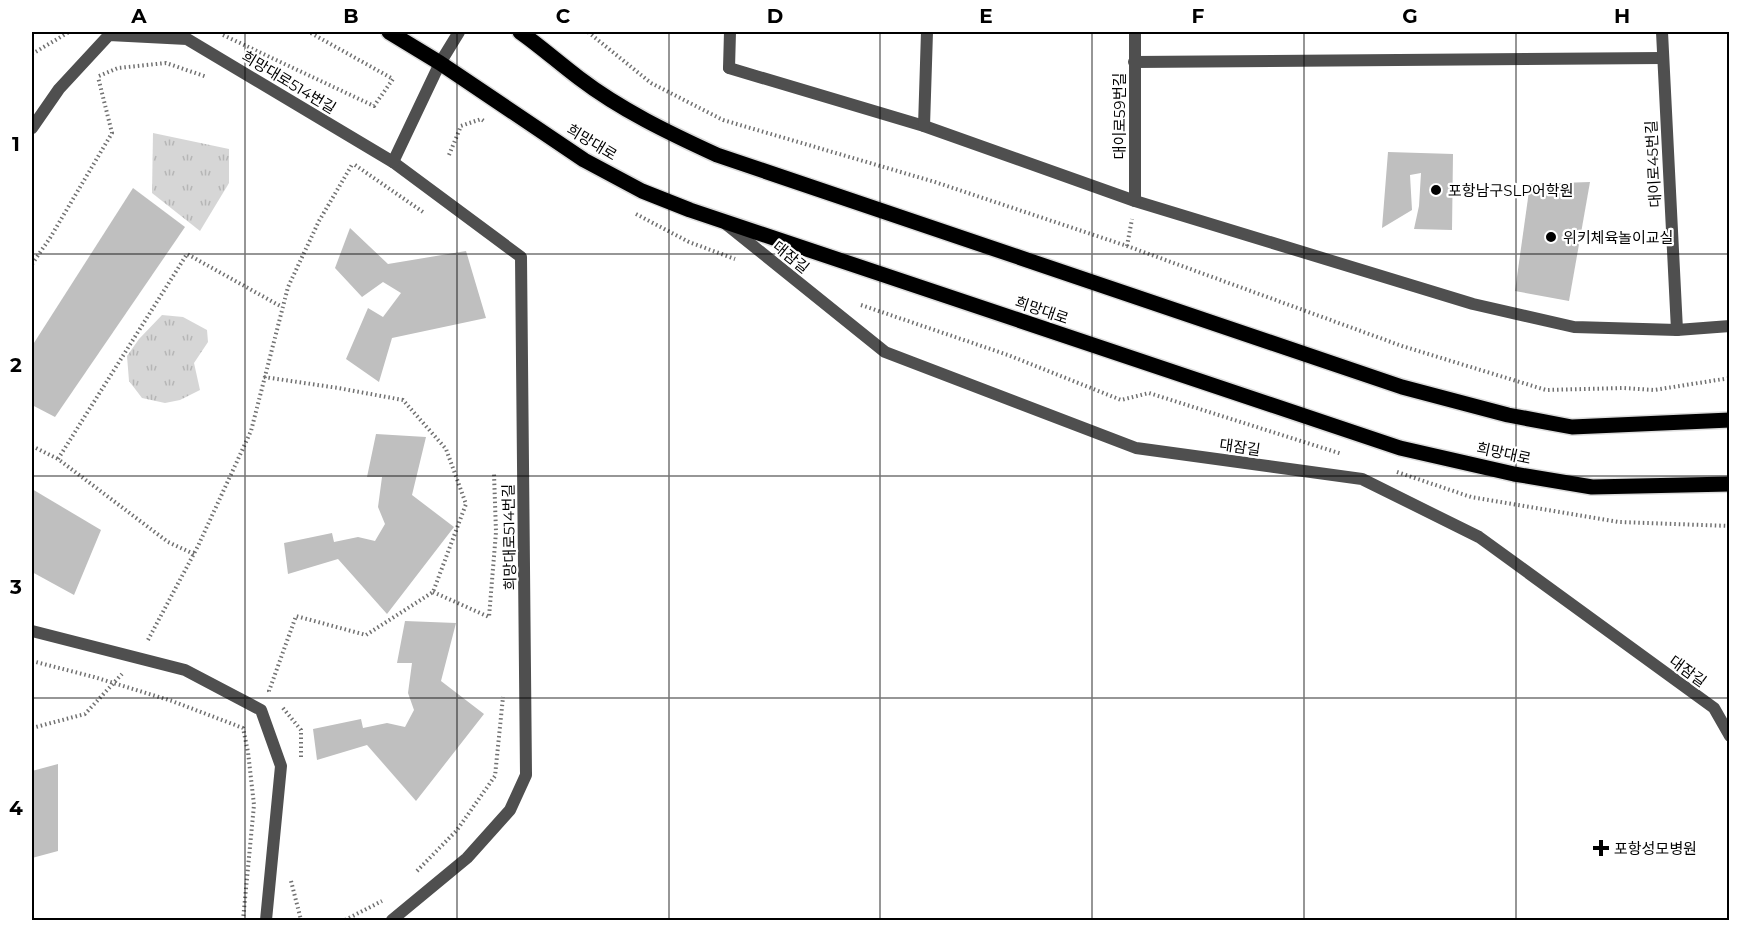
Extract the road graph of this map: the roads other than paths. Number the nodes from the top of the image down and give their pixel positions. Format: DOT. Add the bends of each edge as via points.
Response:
graph roads {
  1 [pos="389,32"];
  2 [pos="459,32"];
  3 [pos="520,32"];
  4 [pos="730,32"];
  5 [pos="927,32"];
  6 [pos="1135,32"];
  7 [pos="1662,32"];
  8 [pos="1662,58"];
  9 [pos="1134,62"];
  10 [pos="440,63"];
  11 [pos="924,126"];
  12 [pos="32,128"];
  13 [pos="393,162"];
  14 [pos="1135,201"];
  15 [pos="724,222"];
  16 [pos="1730,326"];
  17 [pos="1677,330"];
  18 [pos="1730,420"];
  19 [pos="1730,484"];
  20 [pos="32,631"];
  21 [pos="1730,736"];
  22 [pos="266,921"];
  23 [pos="392,921"];
  1 -- 10 [label="main road, 희망대로"];
  2 -- 10 [label="street"];
  3 -- 18 [label="main road" via="579,79 650,124 717,155 1402,387 1508,416 1572,427"];
  4 -- 11 [label="street" via="729,68"];
  5 -- 11 [label="street"];
  6 -- 9 [label="street, 대이로59번길"];
  7 -- 8 [label="street, 대이로45번길"];
  8 -- 9 [label="street"];
  8 -- 17 [label="street, 대이로45번길"];
  9 -- 14 [label="street, 대이로59번길"];
  10 -- 13 [label="street"];
  10 -- 15 [label="main road, 희망대로" via="584,160 642,191"];
  11 -- 14 [label="street"];
  12 -- 13 [label="street, 희망대로514번길" via="58,89 109,35 187,39"];
  13 -- 23 [label="street, 희망대로514번길" via="521,257 526,775 510,810 467,858"];
  14 -- 17 [label="street" via="1473,304 1574,327"];
  15 -- 19 [label="main road, 희망대로" via="1400,448 1592,487"];
  15 -- 21 [label="street, 대잠길" via="885,352 1136,448 1362,479 1479,537 1714,708"];
  16 -- 17 [label="street"];
  20 -- 22 [label="street" via="185,670 261,710 281,766"];
}
